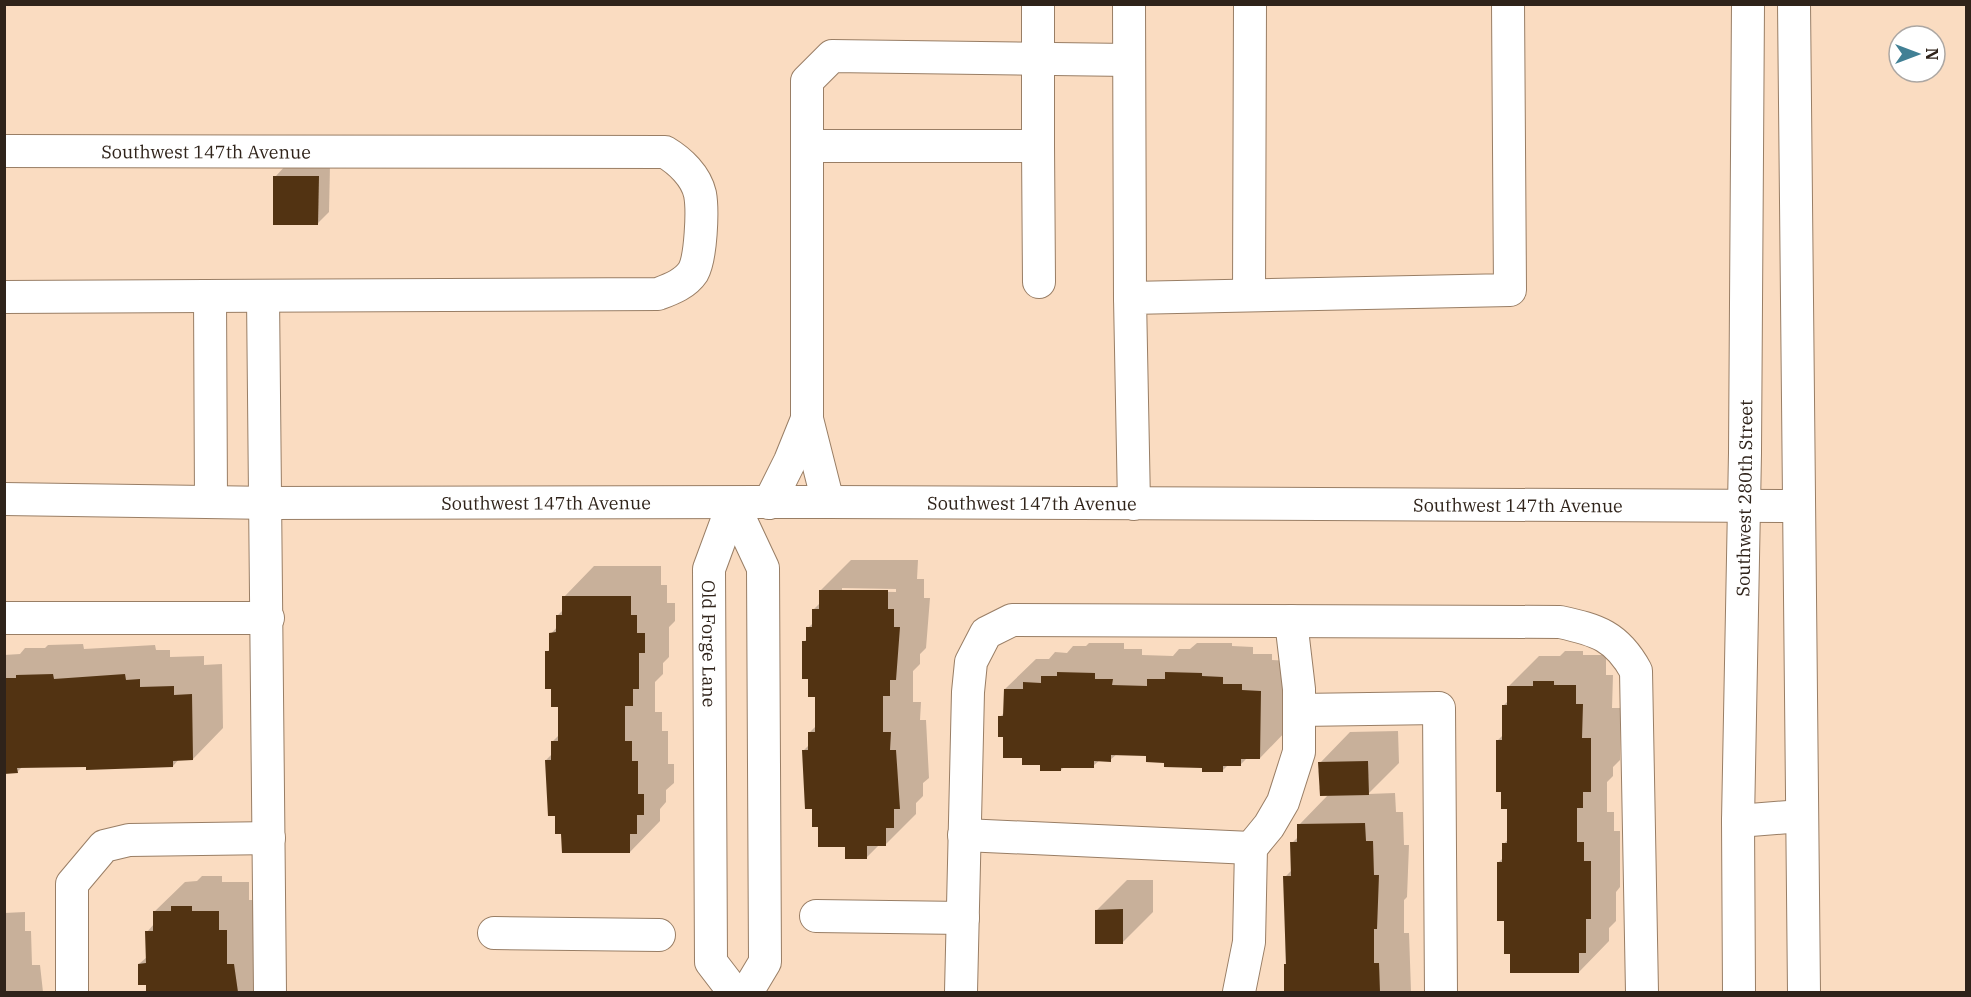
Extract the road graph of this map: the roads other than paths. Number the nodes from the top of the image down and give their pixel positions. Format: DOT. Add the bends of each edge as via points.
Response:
graph roads {
  1 [pos="1038,4"];
  2 [pos="1129,4"];
  3 [pos="1250,4"];
  4 [pos="1508,4"];
  5 [pos="1748,4"];
  6 [pos="1794,4"];
  7 [pos="1038,59"];
  8 [pos="1129,60"];
  9 [pos="807,146"];
  10 [pos="1038,146"];
  11 [pos="4,151"];
  12 [pos="1039,282"];
  13 [pos="1250,295"];
  14 [pos="210,296"];
  15 [pos="263,296"];
  16 [pos="4,297"];
  17 [pos="1131,298"];
  18 [pos="807,419"];
  19 [pos="4,499"];
  20 [pos="211,502"];
  21 [pos="828,502"];
  22 [pos="266,503"];
  23 [pos="769,503"];
  24 [pos="733,504"];
  25 [pos="1134,504"];
  26 [pos="1797,506"];
  27 [pos="1743,507"];
  28 [pos="4,618"];
  29 [pos="268,618"];
  30 [pos="1291,621"];
  31 [pos="1299,710"];
  32 [pos="1801,816"];
  33 [pos="1738,821"];
  34 [pos="964,835"];
  35 [pos="269,837"];
  36 [pos="1251,848"];
  37 [pos="816,916"];
  38 [pos="963,918"];
  39 [pos="494,933"];
  40 [pos="659,935"];
  41 [pos="72,993"];
  42 [pos="270,993"];
  43 [pos="734,993"];
  44 [pos="747,993"];
  45 [pos="961,993"];
  46 [pos="1239,993"];
  47 [pos="1441,993"];
  48 [pos="1642,993"];
  49 [pos="1739,993"];
  50 [pos="1804,993"];
  1 -- 7 [label="street"];
  2 -- 8 [label="street"];
  3 -- 13 [label="street"];
  4 -- 13 [label="street" via="1510,290"];
  5 -- 27 [label="street, Southwest 280th Street"];
  6 -- 26 [label="street"];
  7 -- 8 [label="street"];
  7 -- 9 [label="street" via="832,56 807,81"];
  7 -- 10 [label="street"];
  8 -- 17 [label="street"];
  9 -- 10 [label="street"];
  9 -- 18 [label="street"];
  10 -- 12 [label="street"];
  11 -- 15 [label="street, Southwest 147th Avenue" via="665,152 682,163 700,193 700,242 693,271 680,285 658,294"];
  13 -- 17 [label="street"];
  14 -- 15 [label="street, Southwest 147th Avenue"];
  14 -- 16 [label="street, Southwest 147th Avenue"];
  14 -- 20 [label="street"];
  15 -- 22 [label="street"];
  17 -- 25 [label="street"];
  18 -- 21 [label="street"];
  18 -- 23 [label="street"];
  19 -- 20 [label="street, Southwest 147th Avenue"];
  20 -- 22 [label="street, Southwest 147th Avenue"];
  21 -- 23 [label="street, Southwest 147th Avenue"];
  21 -- 25 [label="street, Southwest 147th Avenue"];
  22 -- 24 [label="street, Southwest 147th Avenue"];
  22 -- 29 [label="street"];
  23 -- 24 [label="street, Southwest 147th Avenue"];
  24 -- 43 [label="street, Old Forge Lane" via="710,569 710,593 711,962"];
  24 -- 44 [label="street" via="763,568 765,962"];
  25 -- 27 [label="street, Southwest 147th Avenue"];
  26 -- 27 [label="street, Southwest 147th Avenue"];
  26 -- 32 [label="street"];
  27 -- 33 [label="street, Southwest 280th Street"];
  28 -- 29 [label="street"];
  29 -- 35 [label="street"];
  30 -- 31 [label="street"];
  30 -- 34 [label="street" via="1011,620 986,633 971,662"];
  30 -- 48 [label="street" via="1560,622 1610,638 1626,653 1636,671"];
  31 -- 36 [label="street" via="1299,752 1283,802"];
  31 -- 47 [label="street" via="1439,708"];
  32 -- 33 [label="street"];
  32 -- 50 [label="street"];
  33 -- 49 [label="street, Southwest 280th Street"];
  34 -- 36 [label="street"];
  34 -- 38 [label="street"];
  35 -- 41 [label="street" via="129,840 104,846 72,884"];
  35 -- 42 [label="street"];
  36 -- 46 [label="street" via="1250,942"];
  37 -- 38 [label="street"];
  38 -- 45 [label="street"];
  39 -- 40 [label="street"];
}
